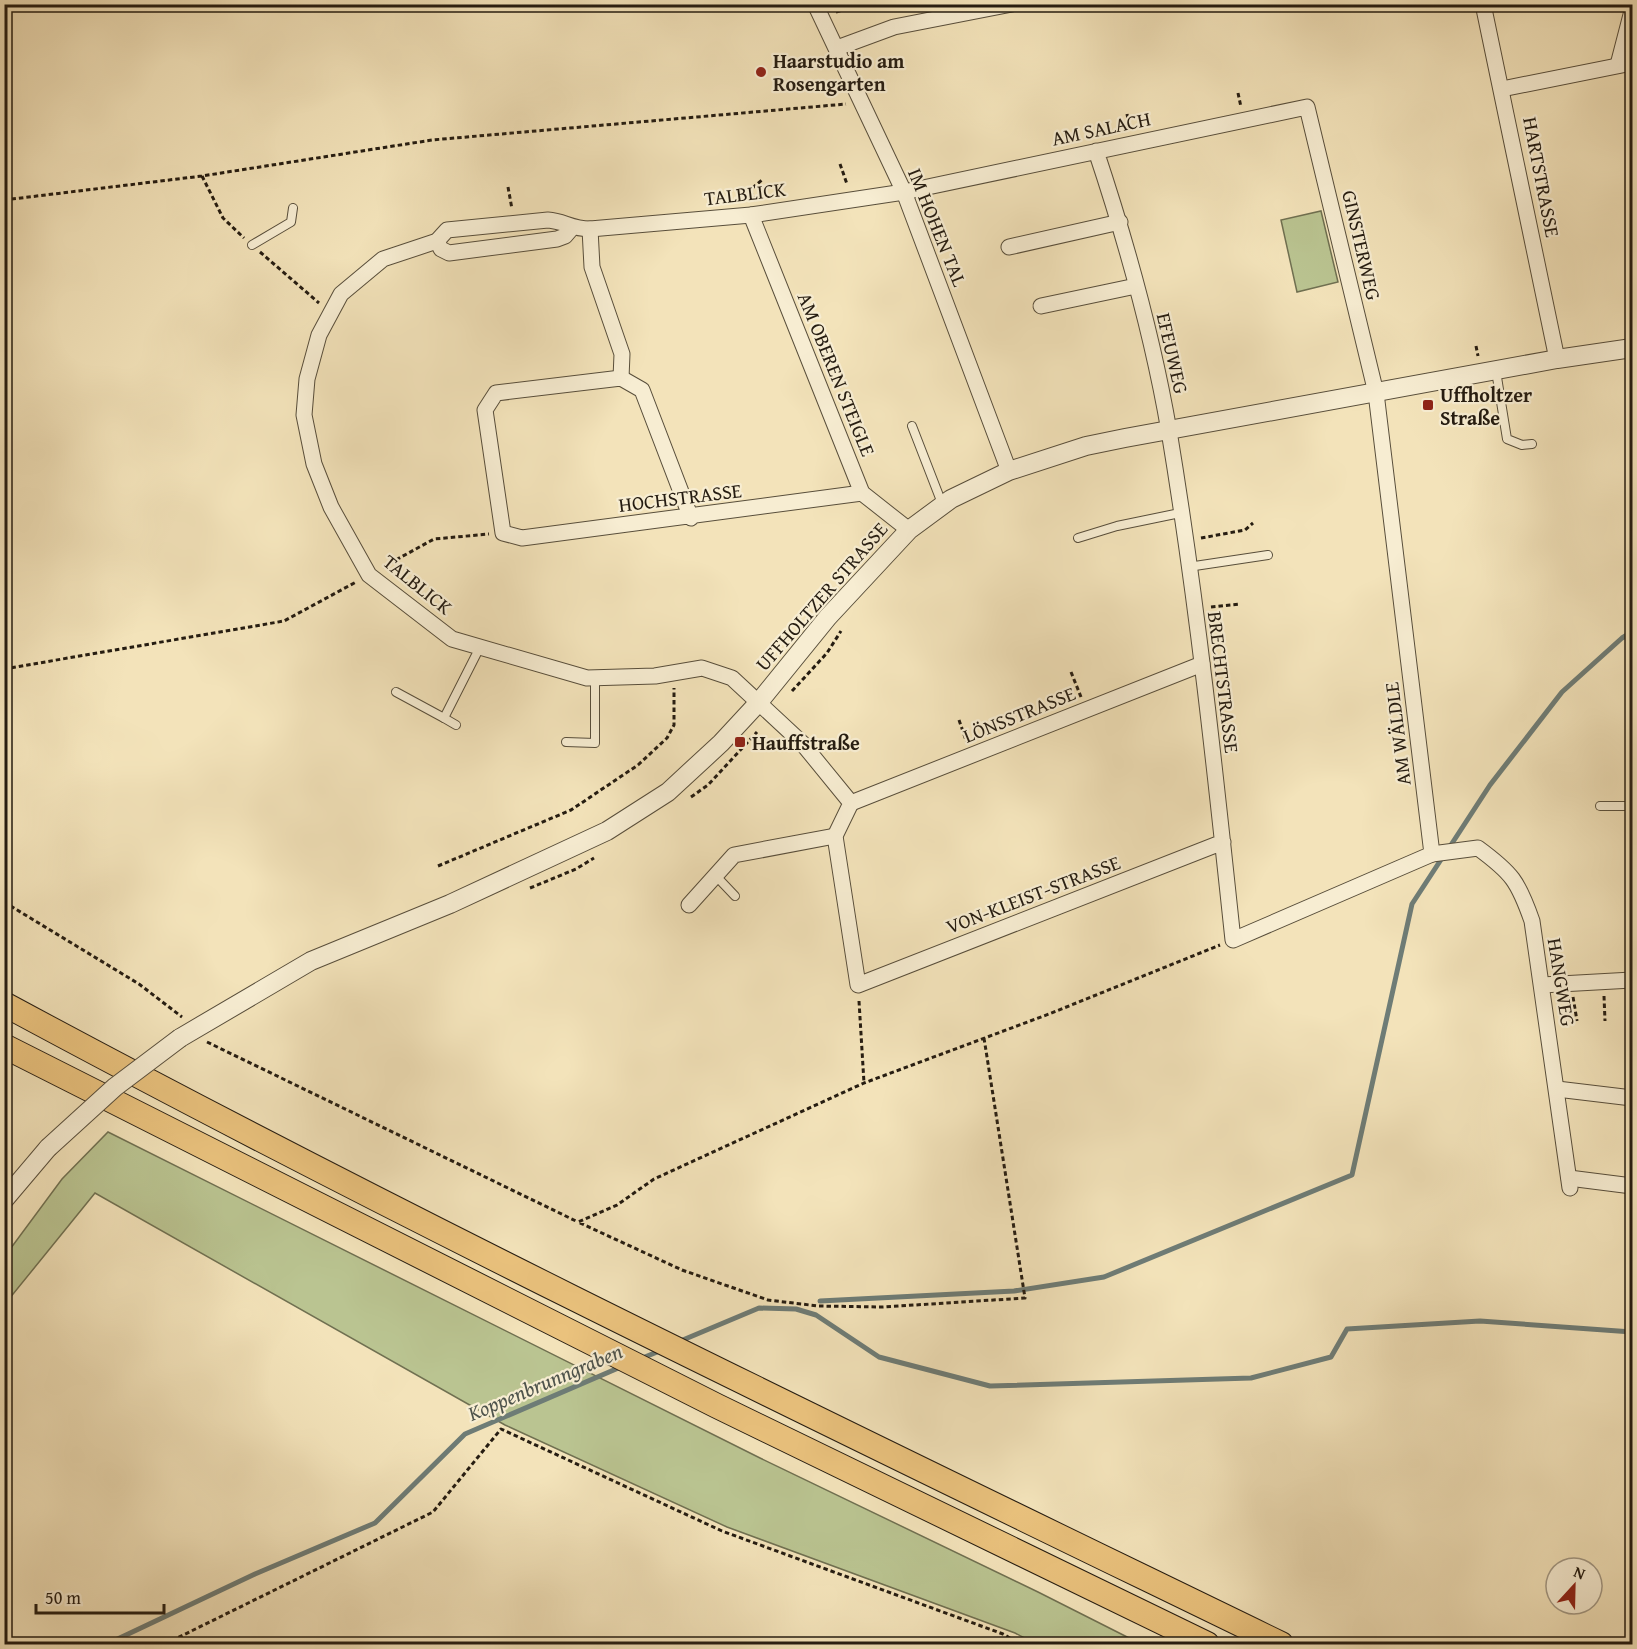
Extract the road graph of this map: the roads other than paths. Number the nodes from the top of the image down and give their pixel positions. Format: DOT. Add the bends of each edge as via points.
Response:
graph roads {
  1 [pos="815,4"];
  2 [pos="1012,4"];
  3 [pos="1482,4"];
  4 [pos="1632,11"];
  5 [pos="837,48"];
  6 [pos="1625,64"];
  7 [pos="1502,88"];
  8 [pos="1307,107"];
  9 [pos="1096,151"];
  10 [pos="904,192"];
  11 [pos="293,208"];
  12 [pos="756,214"];
  13 [pos="1119,222"];
  14 [pos="572,229"];
  15 [pos="590,229"];
  16 [pos="437,242"];
  17 [pos="252,245"];
  18 [pos="1009,247"];
  19 [pos="1136,286"];
  20 [pos="1041,306"];
  21 [pos="1632,348"];
  22 [pos="1557,359"];
  23 [pos="1496,370"];
  24 [pos="621,378"];
  25 [pos="1376,393"];
  26 [pos="912,426"];
  27 [pos="1169,430"];
  28 [pos="1532,444"];
  29 [pos="1009,471"];
  30 [pos="862,493"];
  31 [pos="943,506"];
  32 [pos="1180,513"];
  33 [pos="691,518"];
  34 [pos="909,530"];
  35 [pos="1078,538"];
  36 [pos="1268,555"];
  37 [pos="1188,567"];
  38 [pos="480,647"];
  39 [pos="1202,664"];
  40 [pos="595,678"];
  41 [pos="396,692"];
  42 [pos="765,709"];
  43 [pos="444,718"];
  44 [pos="456,725"];
  45 [pos="566,742"];
  46 [pos="851,803"];
  47 [pos="1600,806"];
  48 [pos="1632,806"];
  49 [pos="835,836"];
  50 [pos="1223,842"];
  51 [pos="1432,854"];
  52 [pos="716,876"];
  53 [pos="735,896"];
  54 [pos="689,905"];
  55 [pos="1632,980"];
  56 [pos="1542,985"];
  57 [pos="4,1004"];
  58 [pos="4,1046"];
  59 [pos="1557,1089"];
  60 [pos="1632,1098"];
  61 [pos="1632,1186"];
  62 [pos="4,1200"];
  63 [pos="1207,1644"];
  64 [pos="1281,1644"];
  1 -- 5 [label="street, IM HOHEN TAL"];
  2 -- 5 [label="street" via="894,27"];
  3 -- 7 [label="street, HARTSTRASSE"];
  4 -- 6 [label="street"];
  5 -- 10 [label="street, IM HOHEN TAL"];
  6 -- 7 [label="street"];
  7 -- 22 [label="street, HARTSTRASSE"];
  8 -- 9 [label="street, AM SALACH"];
  8 -- 25 [label="street, GINSTERWEG"];
  9 -- 10 [label="street, AM SALACH"];
  9 -- 13 [label="street, EFEUWEG"];
  10 -- 12 [label="street, TALBLICK"];
  10 -- 29 [label="street, IM HOHEN TAL"];
  11 -- 17 [label="lane" via="291,222"];
  12 -- 15 [label="street, TALBLICK"];
  12 -- 30 [label="street, AM OBEREN STEIGLE"];
  13 -- 18 [label="street"];
  13 -- 19 [label="street, EFEUWEG"];
  14 -- 15 [label="street, TALBLICK"];
  14 -- 16 [label="street, TALBLICK" via="557,221 514,223 447,230"];
  14 -- 16 [label="street, TALBLICK" via="557,239 449,253"];
  15 -- 24 [label="street" via="591,267 622,354"];
  16 -- 38 [label="street, TALBLICK" via="383,259 340,294 319,335 307,380 304,415 314,465 369,575 452,639"];
  19 -- 20 [label="street"];
  19 -- 27 [label="street, EFEUWEG"];
  21 -- 22 [label="street, UFFHOLTZER STRASSE"];
  22 -- 23 [label="street, UFFHOLTZER STRASSE"];
  23 -- 25 [label="street, UFFHOLTZER STRASSE"];
  23 -- 28 [label="lane" via="1507,439"];
  24 -- 33 [label="street" via="642,390"];
  24 -- 33 [label="street, HOCHSTRASSE" via="496,393 485,410 502,533 522,538"];
  25 -- 27 [label="street, UFFHOLTZER STRASSE"];
  25 -- 51 [label="street, AM WÄLDLE"];
  26 -- 31 [label="lane"];
  27 -- 29 [label="street, UFFHOLTZER STRASSE" via="1086,446"];
  27 -- 32 [label="street, BRECHTSTRASSE"];
  29 -- 31 [label="street, UFFHOLTZER STRASSE"];
  30 -- 33 [label="street, HOCHSTRASSE"];
  30 -- 34 [label="street"];
  31 -- 34 [label="street, UFFHOLTZER STRASSE"];
  32 -- 35 [label="lane"];
  32 -- 37 [label="street, BRECHTSTRASSE"];
  34 -- 42 [label="street, UFFHOLTZER STRASSE" via="828,617"];
  36 -- 37 [label="lane"];
  37 -- 39 [label="street, BRECHTSTRASSE"];
  38 -- 40 [label="street, TALBLICK"];
  38 -- 43 [label="lane"];
  39 -- 46 [label="street, LÖNSSTRASSE"];
  39 -- 50 [label="street, BRECHTSTRASSE"];
  40 -- 42 [label="street, TALBLICK" via="702,668 732,678"];
  40 -- 45 [label="lane" via="595,743"];
  41 -- 43 [label="lane"];
  42 -- 46 [label="street" via="802,743"];
  42 -- 62 [label="street, UFFHOLTZER STRASSE, bridge" via="668,792 607,831 450,904 311,962 193,1035 115,1087 48,1148"];
  43 -- 44 [label="lane"];
  46 -- 49 [label="street"];
  47 -- 48 [label="lane"];
  49 -- 50 [label="street, VON-KLEIST-STRASSE" via="858,985"];
  49 -- 52 [label="street" via="734,855"];
  50 -- 51 [label="street, BRECHTSTRASSE" via="1233,940"];
  51 -- 56 [label="street, HANGWEG" via="1478,848 1508,870 1523,894 1532,921"];
  52 -- 53 [label="lane"];
  52 -- 54 [label="street"];
  55 -- 56 [label="street"];
  56 -- 59 [label="street, HANGWEG"];
  57 -- 64 [label="highway" via="160,1088 487,1253"];
  58 -- 63 [label="highway" via="707,1401"];
  59 -- 60 [label="street"];
  59 -- 61 [label="street, HANGWEG" via="1569,1183"];
}
